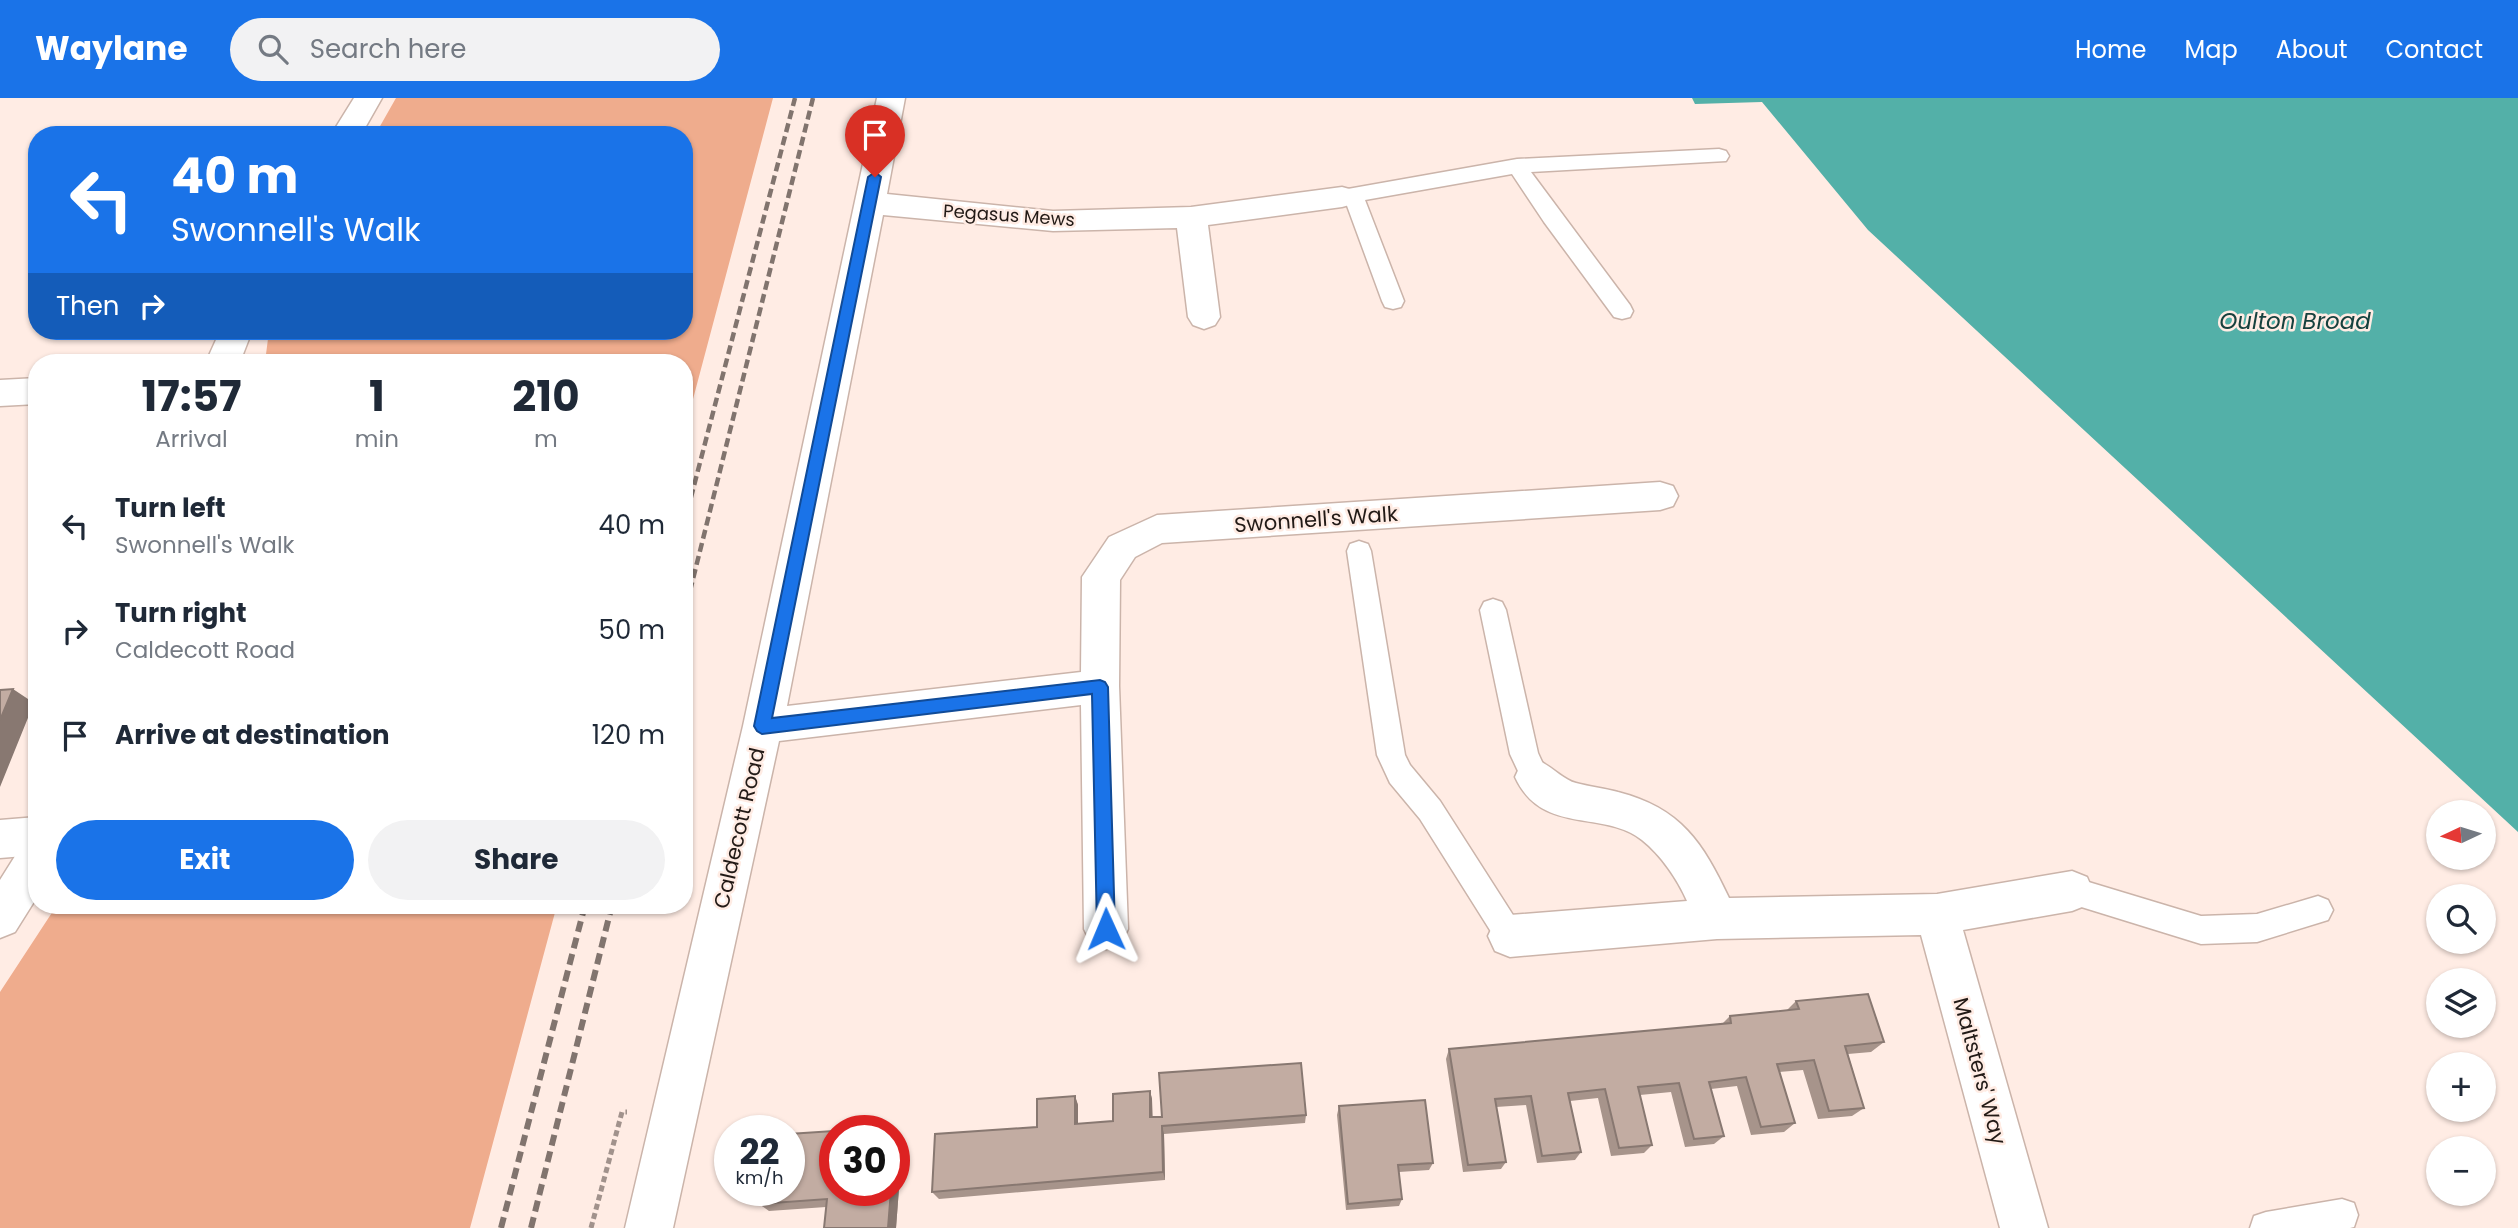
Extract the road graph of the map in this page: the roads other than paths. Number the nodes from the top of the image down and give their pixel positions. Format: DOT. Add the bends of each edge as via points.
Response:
graph roads {
  1 [pos="368,98"];
  2 [pos="891,98"];
  3 [pos="351,126"];
  4 [pos="1719,156"];
  5 [pos="1517,166"];
  6 [pos="1348,196"];
  7 [pos="869,203"];
  8 [pos="1191,217"];
  9 [pos="1393,300"];
  10 [pos="1622,311"];
  11 [pos="1204,317"];
  12 [pos="28,391"];
  13 [pos="0,393"];
  14 [pos="1660,496"];
  15 [pos="1359,551"];
  16 [pos="1493,610"];
  17 [pos="1100,687"];
  18 [pos="762,726"];
  19 [pos="1535,777"];
  20 [pos="28,837"];
  21 [pos="0,839"];
  22 [pos="28,873"];
  23 [pos="2072,891"];
  24 [pos="2318,911"];
  25 [pos="1937,914"];
  26 [pos="0,918"];
  27 [pos="1717,919"];
  28 [pos="1106,929"];
  29 [pos="1510,936"];
  30 [pos="2342,1215"];
  31 [pos="649,1228"];
  32 [pos="2024,1228"];
  33 [pos="2266,1228"];
  1 -- 3 [label="street"];
  2 -- 7 [label="street, Caldecott Road"];
  4 -- 5 [label="lane"];
  5 -- 6 [label="lane"];
  5 -- 10 [label="lane"];
  6 -- 8 [label="street, Pegasus Mews"];
  6 -- 9 [label="lane"];
  7 -- 8 [label="street, Pegasus Mews" via="1053,221"];
  7 -- 18 [label="street, Caldecott Road"];
  8 -- 11 [label="street"];
  12 -- 13 [label="street"];
  14 -- 17 [label="street, Swonnell's Walk" via="1157,530 1122,547 1101,577"];
  15 -- 29 [label="lane" via="1391,755"];
  16 -- 19 [label="lane" via="1524,754"];
  17 -- 18 [label="street"];
  17 -- 28 [label="street, Swonnell's Walk"];
  18 -- 31 [label="street, Caldecott Road"];
  19 -- 27 [label="street" via="1562,799 1620,811 1656,827 1694,869"];
  20 -- 21 [label="street"];
  22 -- 26 [label="street"];
  23 -- 24 [label="lane" via="2201,930 2257,928"];
  23 -- 25 [label="street"];
  25 -- 27 [label="street"];
  25 -- 32 [label="street, Maltsters' Way"];
  27 -- 29 [label="street"];
  30 -- 33 [label="lane"];
}
